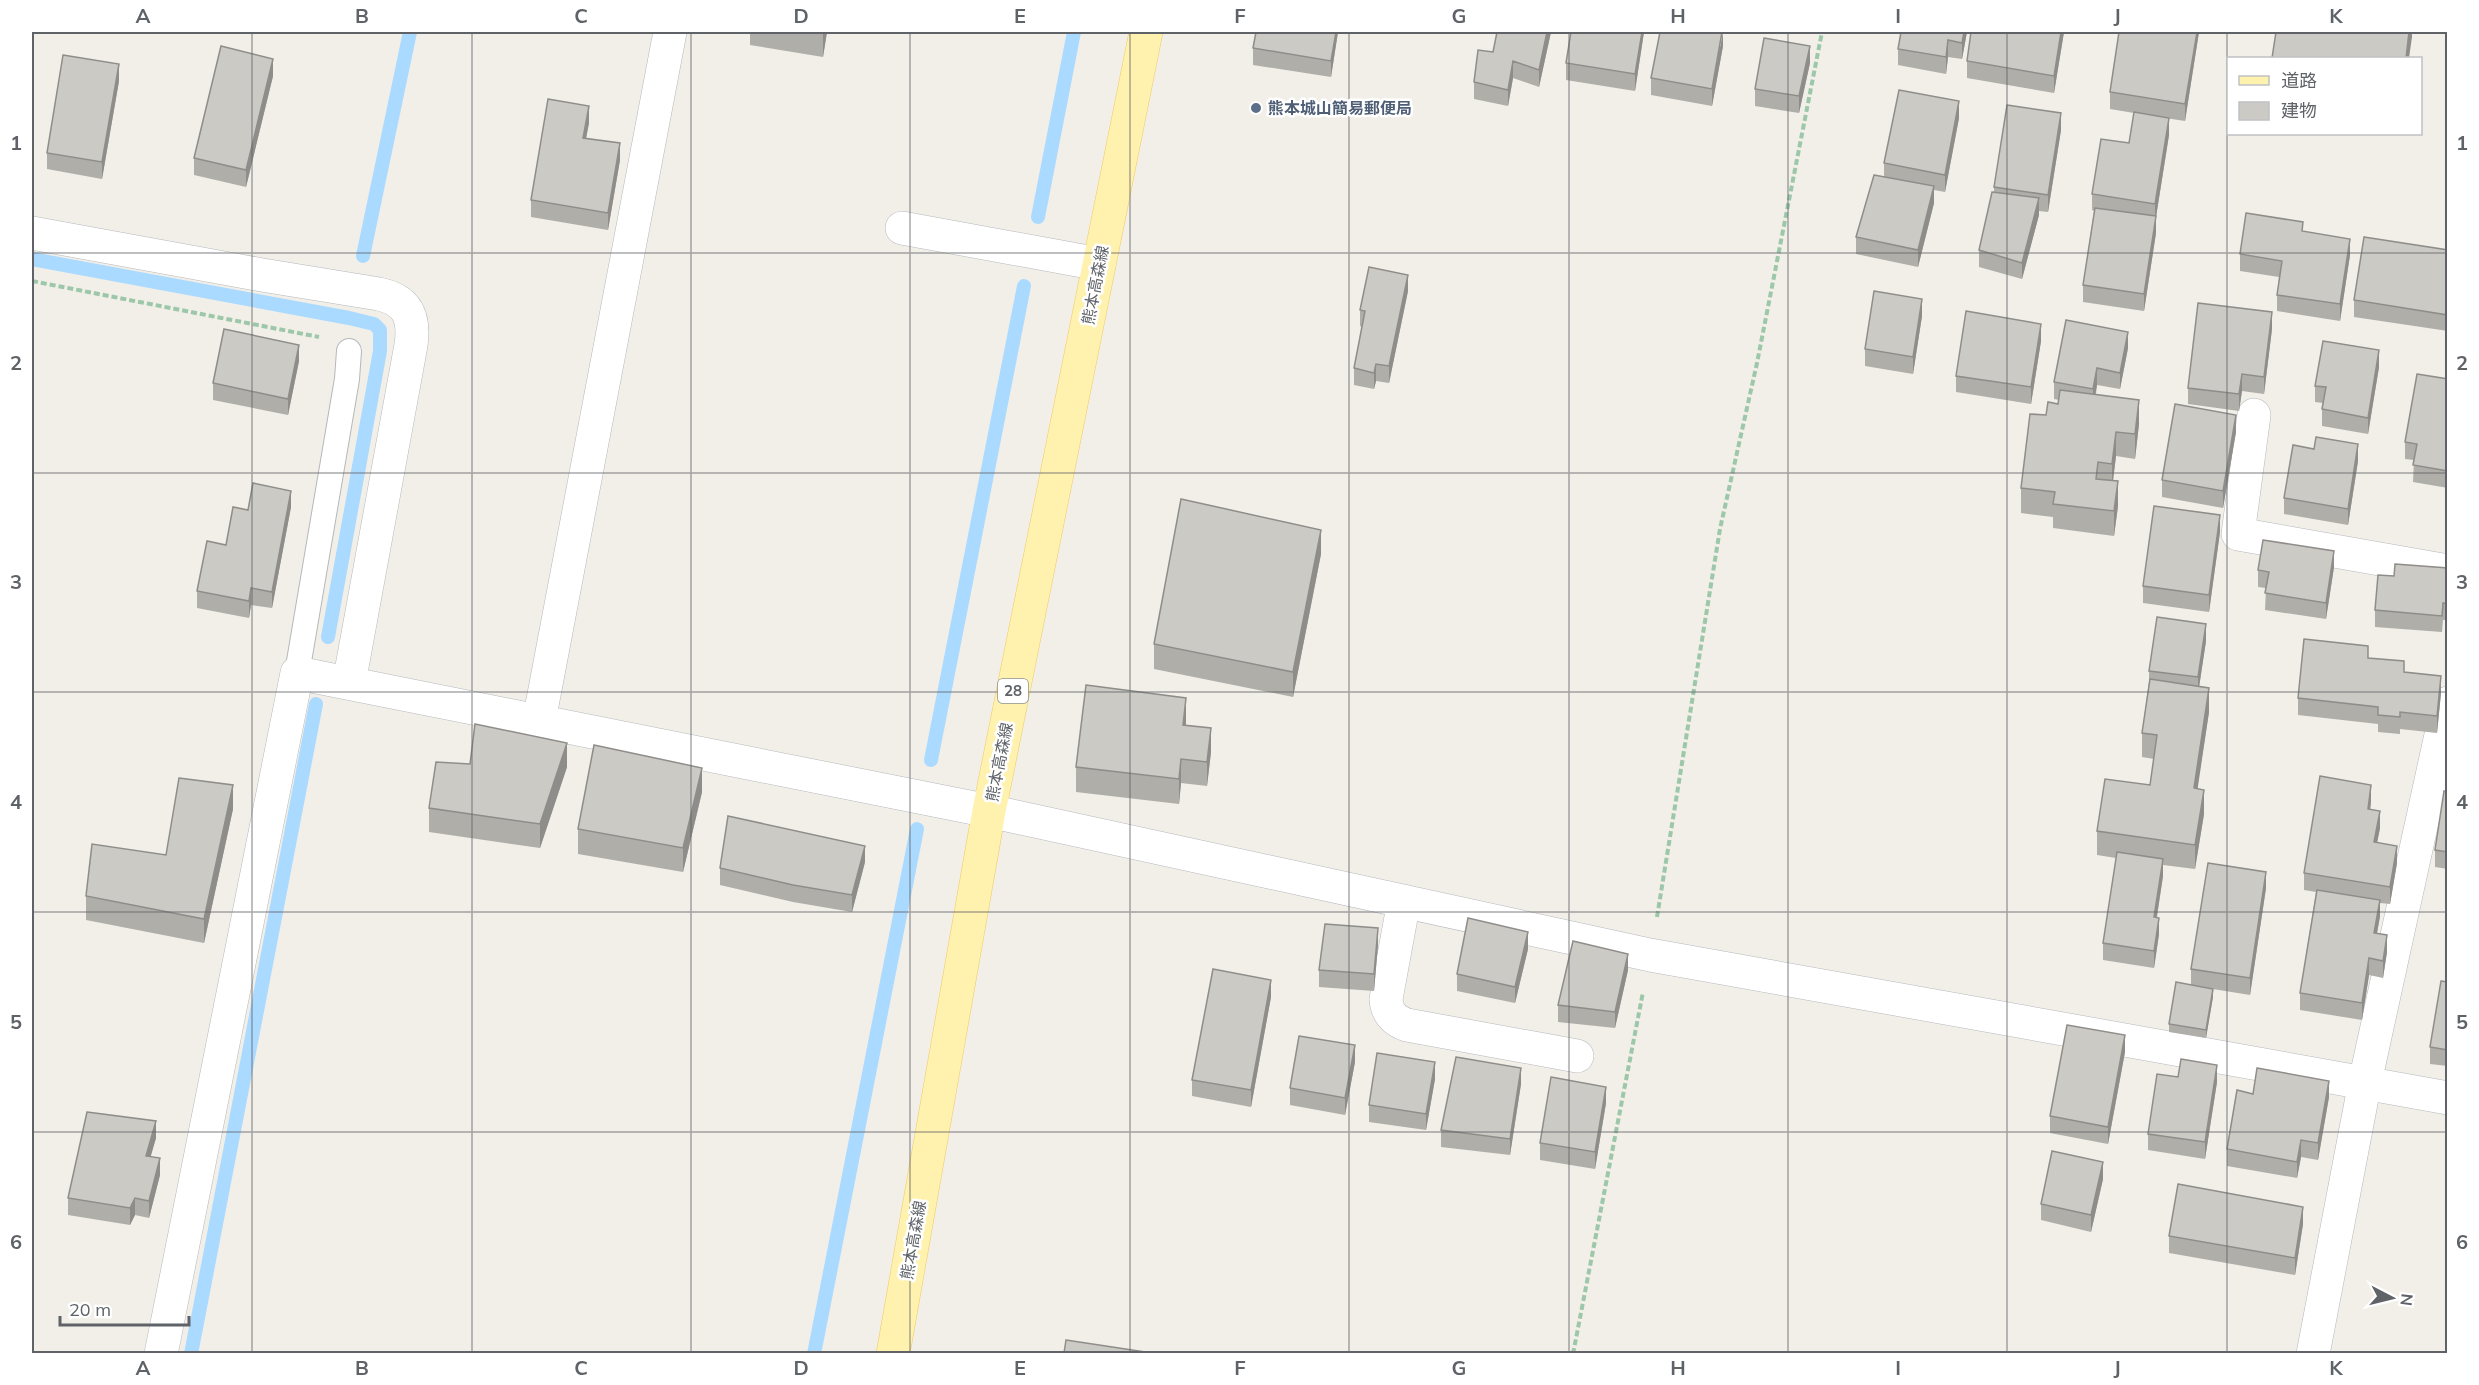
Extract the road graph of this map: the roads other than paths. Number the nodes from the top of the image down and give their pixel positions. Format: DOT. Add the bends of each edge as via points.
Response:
graph roads {
  1 [pos="670,32"];
  2 [pos="1146,32"];
  3 [pos="902,228"];
  4 [pos="32,233"];
  5 [pos="1100,264"];
  6 [pos="349,351"];
  7 [pos="2254,415"];
  8 [pos="2448,571"];
  9 [pos="297,673"];
  10 [pos="349,683"];
  11 [pos="2448,703"];
  12 [pos="539,721"];
  13 [pos="989,811"];
  14 [pos="1404,901"];
  15 [pos="1577,1056"];
  16 [pos="2365,1082"];
  17 [pos="2448,1098"];
  18 [pos="161,1353"];
  19 [pos="893,1353"];
  20 [pos="2313,1353"];
  1 -- 12 [label="street"];
  2 -- 5 [label="main road, 熊本高森線 / 28"];
  3 -- 5 [label="street"];
  4 -- 10 [label="street" via="379,294 403,305 410,315 411,345"];
  5 -- 13 [label="main road, 熊本高森線 / 28"];
  6 -- 9 [label="lane"];
  7 -- 8 [label="street" via="2238,534"];
  9 -- 10 [label="street"];
  9 -- 18 [label="street"];
  10 -- 12 [label="street"];
  11 -- 16 [label="street"];
  12 -- 13 [label="street"];
  13 -- 14 [label="street"];
  13 -- 19 [label="main road, 熊本高森線 / 28"];
  14 -- 15 [label="street" via="1386,999 1390,1016 1407,1025"];
  14 -- 16 [label="street" via="1650,955"];
  16 -- 17 [label="street"];
  16 -- 20 [label="street"];
}
